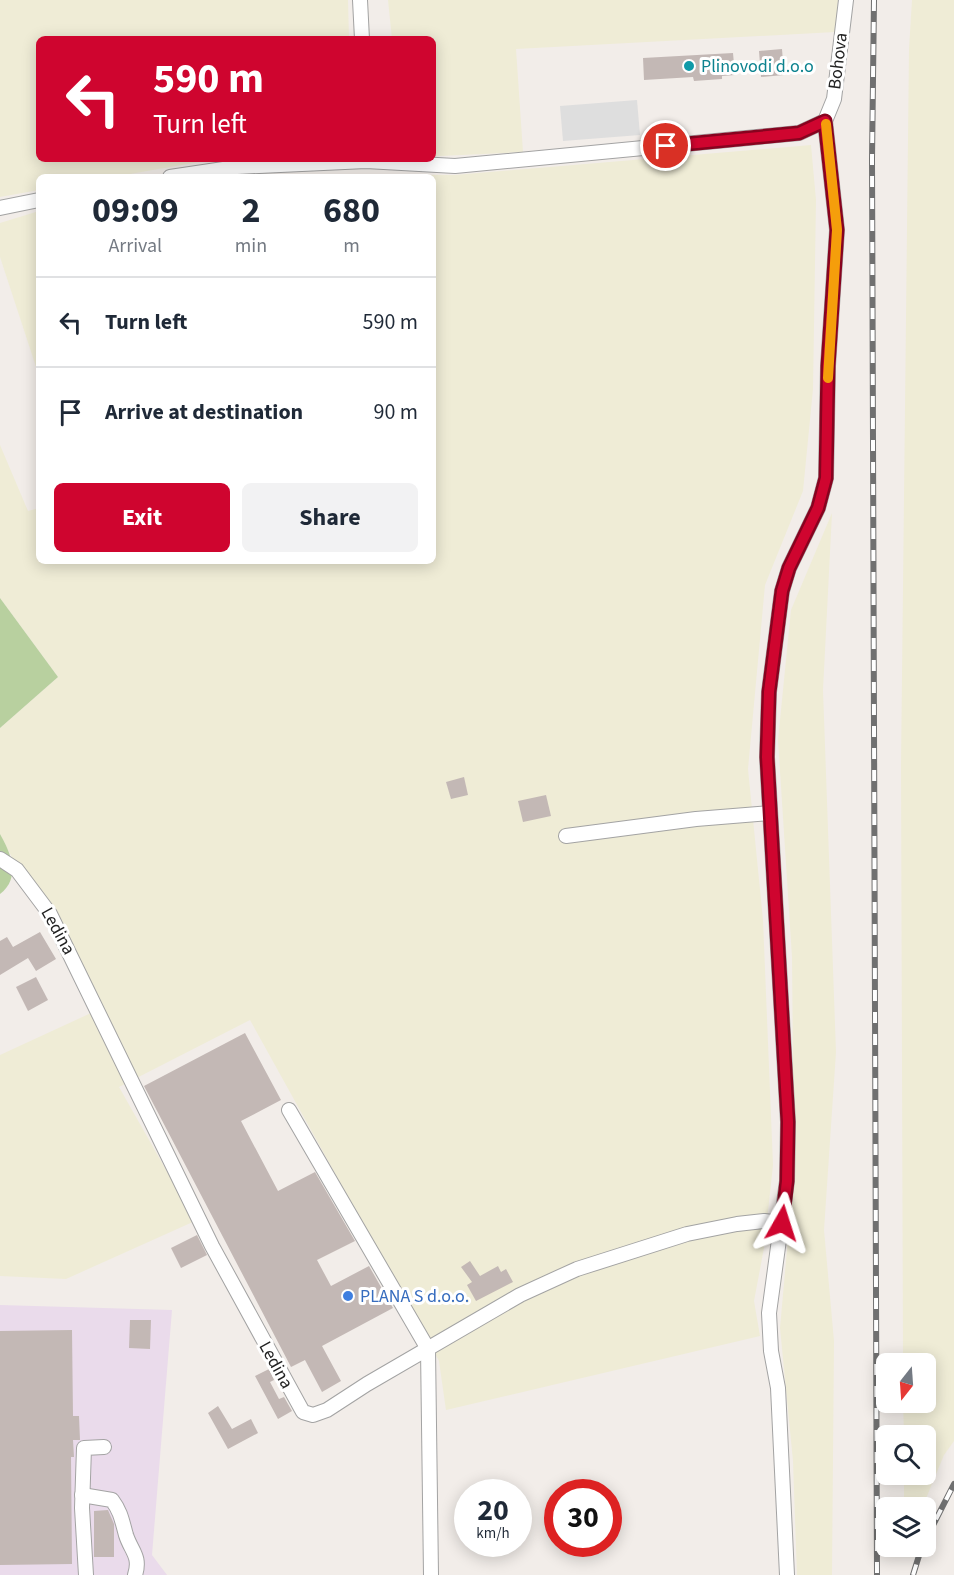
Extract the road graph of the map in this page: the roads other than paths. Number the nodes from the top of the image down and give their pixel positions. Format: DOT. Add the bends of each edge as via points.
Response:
graph roads {
  1 [pos="360,0"];
  2 [pos="846,0"];
  3 [pos="362,36"];
  4 [pos="825,121"];
  5 [pos="329,162"];
  6 [pos="396,162"];
  7 [pos="190,174"];
  8 [pos="36,201"];
  9 [pos="0,208"];
  10 [pos="770,813"];
  11 [pos="566,836"];
  12 [pos="0,859"];
  13 [pos="289,1110"];
  14 [pos="782,1223"];
  15 [pos="428,1348"];
  16 [pos="104,1447"];
  17 [pos="82,1496"];
  18 [pos="86,1575"];
  19 [pos="135,1575"];
  20 [pos="431,1575"];
  21 [pos="787,1575"];
  1 -- 3 [label="street"];
  2 -- 4 [label="street, Bohova" via="834,99"];
  4 -- 6 [label="street" via="799,133 455,166"];
  4 -- 10 [label="street" via="837,230 826,478 818,508 782,591 769,692"];
  5 -- 7 [label="street"];
  8 -- 9 [label="street"];
  10 -- 11 [label="street"];
  10 -- 14 [label="street" via="788,1122"];
  12 -- 15 [label="street, Ledina" via="17,870 50,914 212,1246 303,1412 313,1415 327,1410"];
  13 -- 15 [label="street"];
  14 -- 15 [label="street, Ledina" via="737,1224 687,1234 577,1269 520,1295"];
  14 -- 21 [label="street" via="770,1313 771,1351 778,1388"];
  15 -- 20 [label="street"];
  16 -- 17 [label="street" via="84,1448"];
  17 -- 18 [label="street"];
  17 -- 19 [label="street" via="112,1500 121,1512 127,1537 137,1553"];
}
